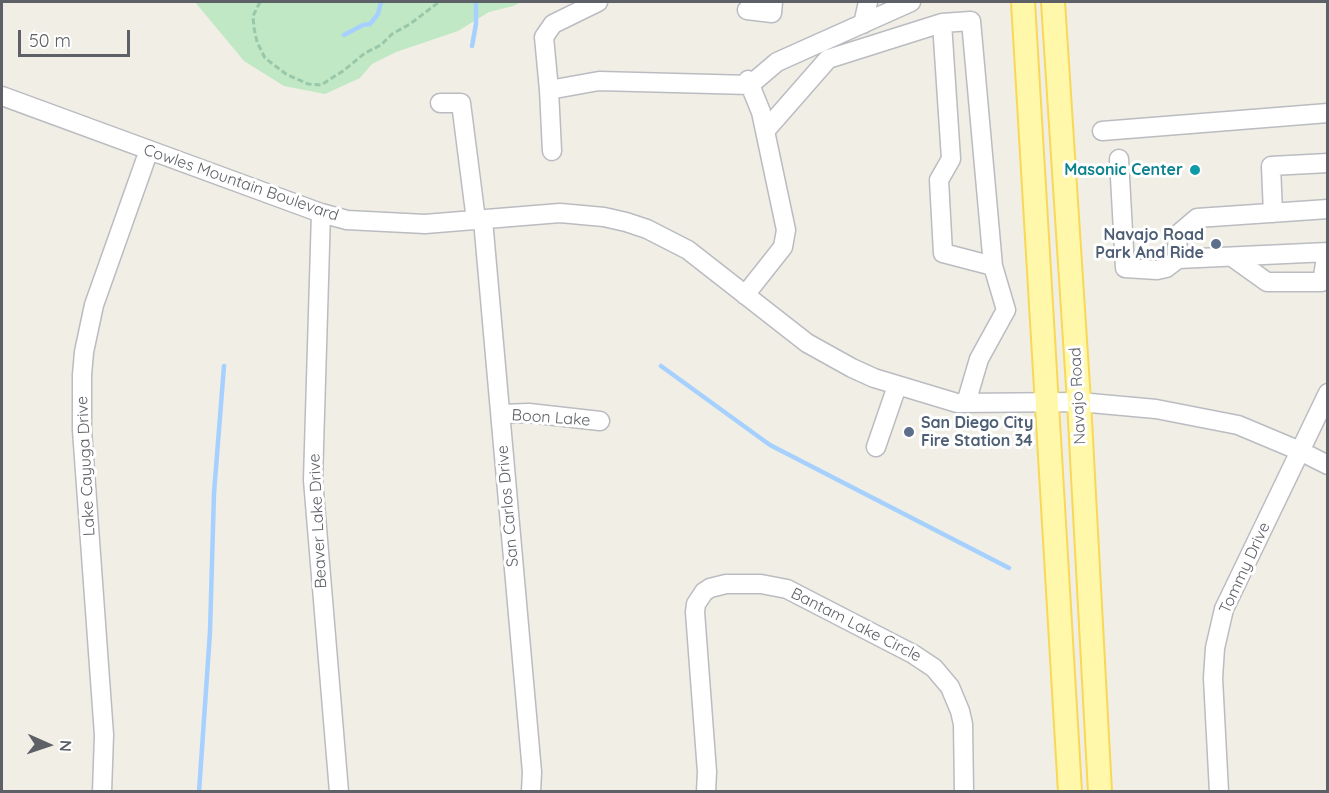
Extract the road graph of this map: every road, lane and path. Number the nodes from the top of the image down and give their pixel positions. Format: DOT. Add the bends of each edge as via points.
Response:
graph roads {
  1 [pos="260,2"];
  2 [pos="439,2"];
  3 [pos="598,2"];
  4 [pos="773,2"];
  5 [pos="868,2"];
  6 [pos="911,2"];
  7 [pos="1023,2"];
  8 [pos="1053,2"];
  9 [pos="747,10"];
  10 [pos="942,23"];
  11 [pos="863,24"];
  12 [pos="749,83"];
  13 [pos="549,90"];
  14 [pos="2,96"];
  15 [pos="440,103"];
  16 [pos="1328,113"];
  17 [pos="765,131"];
  18 [pos="1102,131"];
  19 [pos="149,150"];
  20 [pos="552,151"];
  21 [pos="1119,159"];
  22 [pos="1328,163"];
  23 [pos="1328,209"];
  24 [pos="321,213"];
  25 [pos="1273,213"];
  26 [pos="479,220"];
  27 [pos="1327,252"];
  28 [pos="1232,256"];
  29 [pos="1178,259"];
  30 [pos="993,266"];
  31 [pos="745,295"];
  32 [pos="897,386"];
  33 [pos="1328,393"];
  34 [pos="1079,402"];
  35 [pos="966,403"];
  36 [pos="1048,403"];
  37 [pos="501,414"];
  38 [pos="600,421"];
  39 [pos="876,447"];
  40 [pos="1300,451"];
  41 [pos="1328,465"];
  42 [pos="102,792"];
  43 [pos="339,792"];
  44 [pos="531,792"];
  45 [pos="706,792"];
  46 [pos="964,792"];
  47 [pos="1070,792"];
  48 [pos="1100,792"];
  49 [pos="1219,792"];
  1 -- 2 [label="path" via="254,28 266,58 286,74 321,85"];
  3 -- 13 [label="street" via="553,24 544,37"];
  4 -- 9 [label="street" via="772,13"];
  5 -- 11 [label="street"];
  6 -- 11 [label="street"];
  7 -- 36 [label="main road, Navajo Road"];
  8 -- 34 [label="main road, Navajo Road"];
  10 -- 17 [label="street" via="828,59"];
  10 -- 30 [label="street" via="971,21"];
  10 -- 30 [label="street" via="951,159 939,180 943,253"];
  11 -- 12 [label="street" via="777,62"];
  12 -- 13 [label="street" via="599,81"];
  12 -- 17 [label="street"];
  13 -- 20 [label="street"];
  14 -- 19 [label="street, Cowles Mountain Boulevard"];
  15 -- 26 [label="street, San Carlos Drive" via="461,103"];
  16 -- 18 [label="street"];
  17 -- 31 [label="street" via="786,230 783,248"];
  19 -- 24 [label="street, Cowles Mountain Boulevard"];
  19 -- 42 [label="street, Lake Cayuga Drive" via="94,305 82,375 82,430 104,735"];
  21 -- 29 [label="street" via="1125,268 1157,270"];
  22 -- 25 [label="street" via="1271,166"];
  23 -- 25 [label="street"];
  24 -- 26 [label="street, Cowles Mountain Boulevard" via="347,220 425,224"];
  24 -- 43 [label="street, Beaver Lake Drive" via="313,480"];
  25 -- 29 [label="street" via="1197,218 1177,235"];
  26 -- 31 [label="street, Cowles Mountain Boulevard" via="560,213 626,222 688,250"];
  26 -- 37 [label="street, San Carlos Drive"];
  27 -- 28 [label="street"];
  27 -- 28 [label="street" via="1322,282 1267,282"];
  28 -- 29 [label="street"];
  30 -- 35 [label="street" via="1006,310 979,358"];
  31 -- 32 [label="street, Cowles Mountain Boulevard" via="807,343"];
  32 -- 35 [label="street, Cowles Mountain Boulevard"];
  32 -- 39 [label="street"];
  33 -- 40 [label="street, Tommy Drive"];
  34 -- 36 [label="street, Cowles Mountain Boulevard"];
  34 -- 40 [label="street, Cowles Mountain Boulevard" via="1156,409 1238,426"];
  34 -- 48 [label="main road, Navajo Road"];
  35 -- 36 [label="street, Cowles Mountain Boulevard"];
  36 -- 47 [label="main road, Navajo Road"];
  37 -- 38 [label="street, Boon Lake"];
  37 -- 44 [label="street, San Carlos Drive"];
  40 -- 41 [label="street, Cowles Mountain Boulevard"];
  40 -- 49 [label="street, Tommy Drive" via="1224,609 1219,629 1213,678"];
  45 -- 46 [label="street, Bantam Lake Circle" via="695,612 704,592 726,584 787,589 934,668 950,687 960,711"];
}
